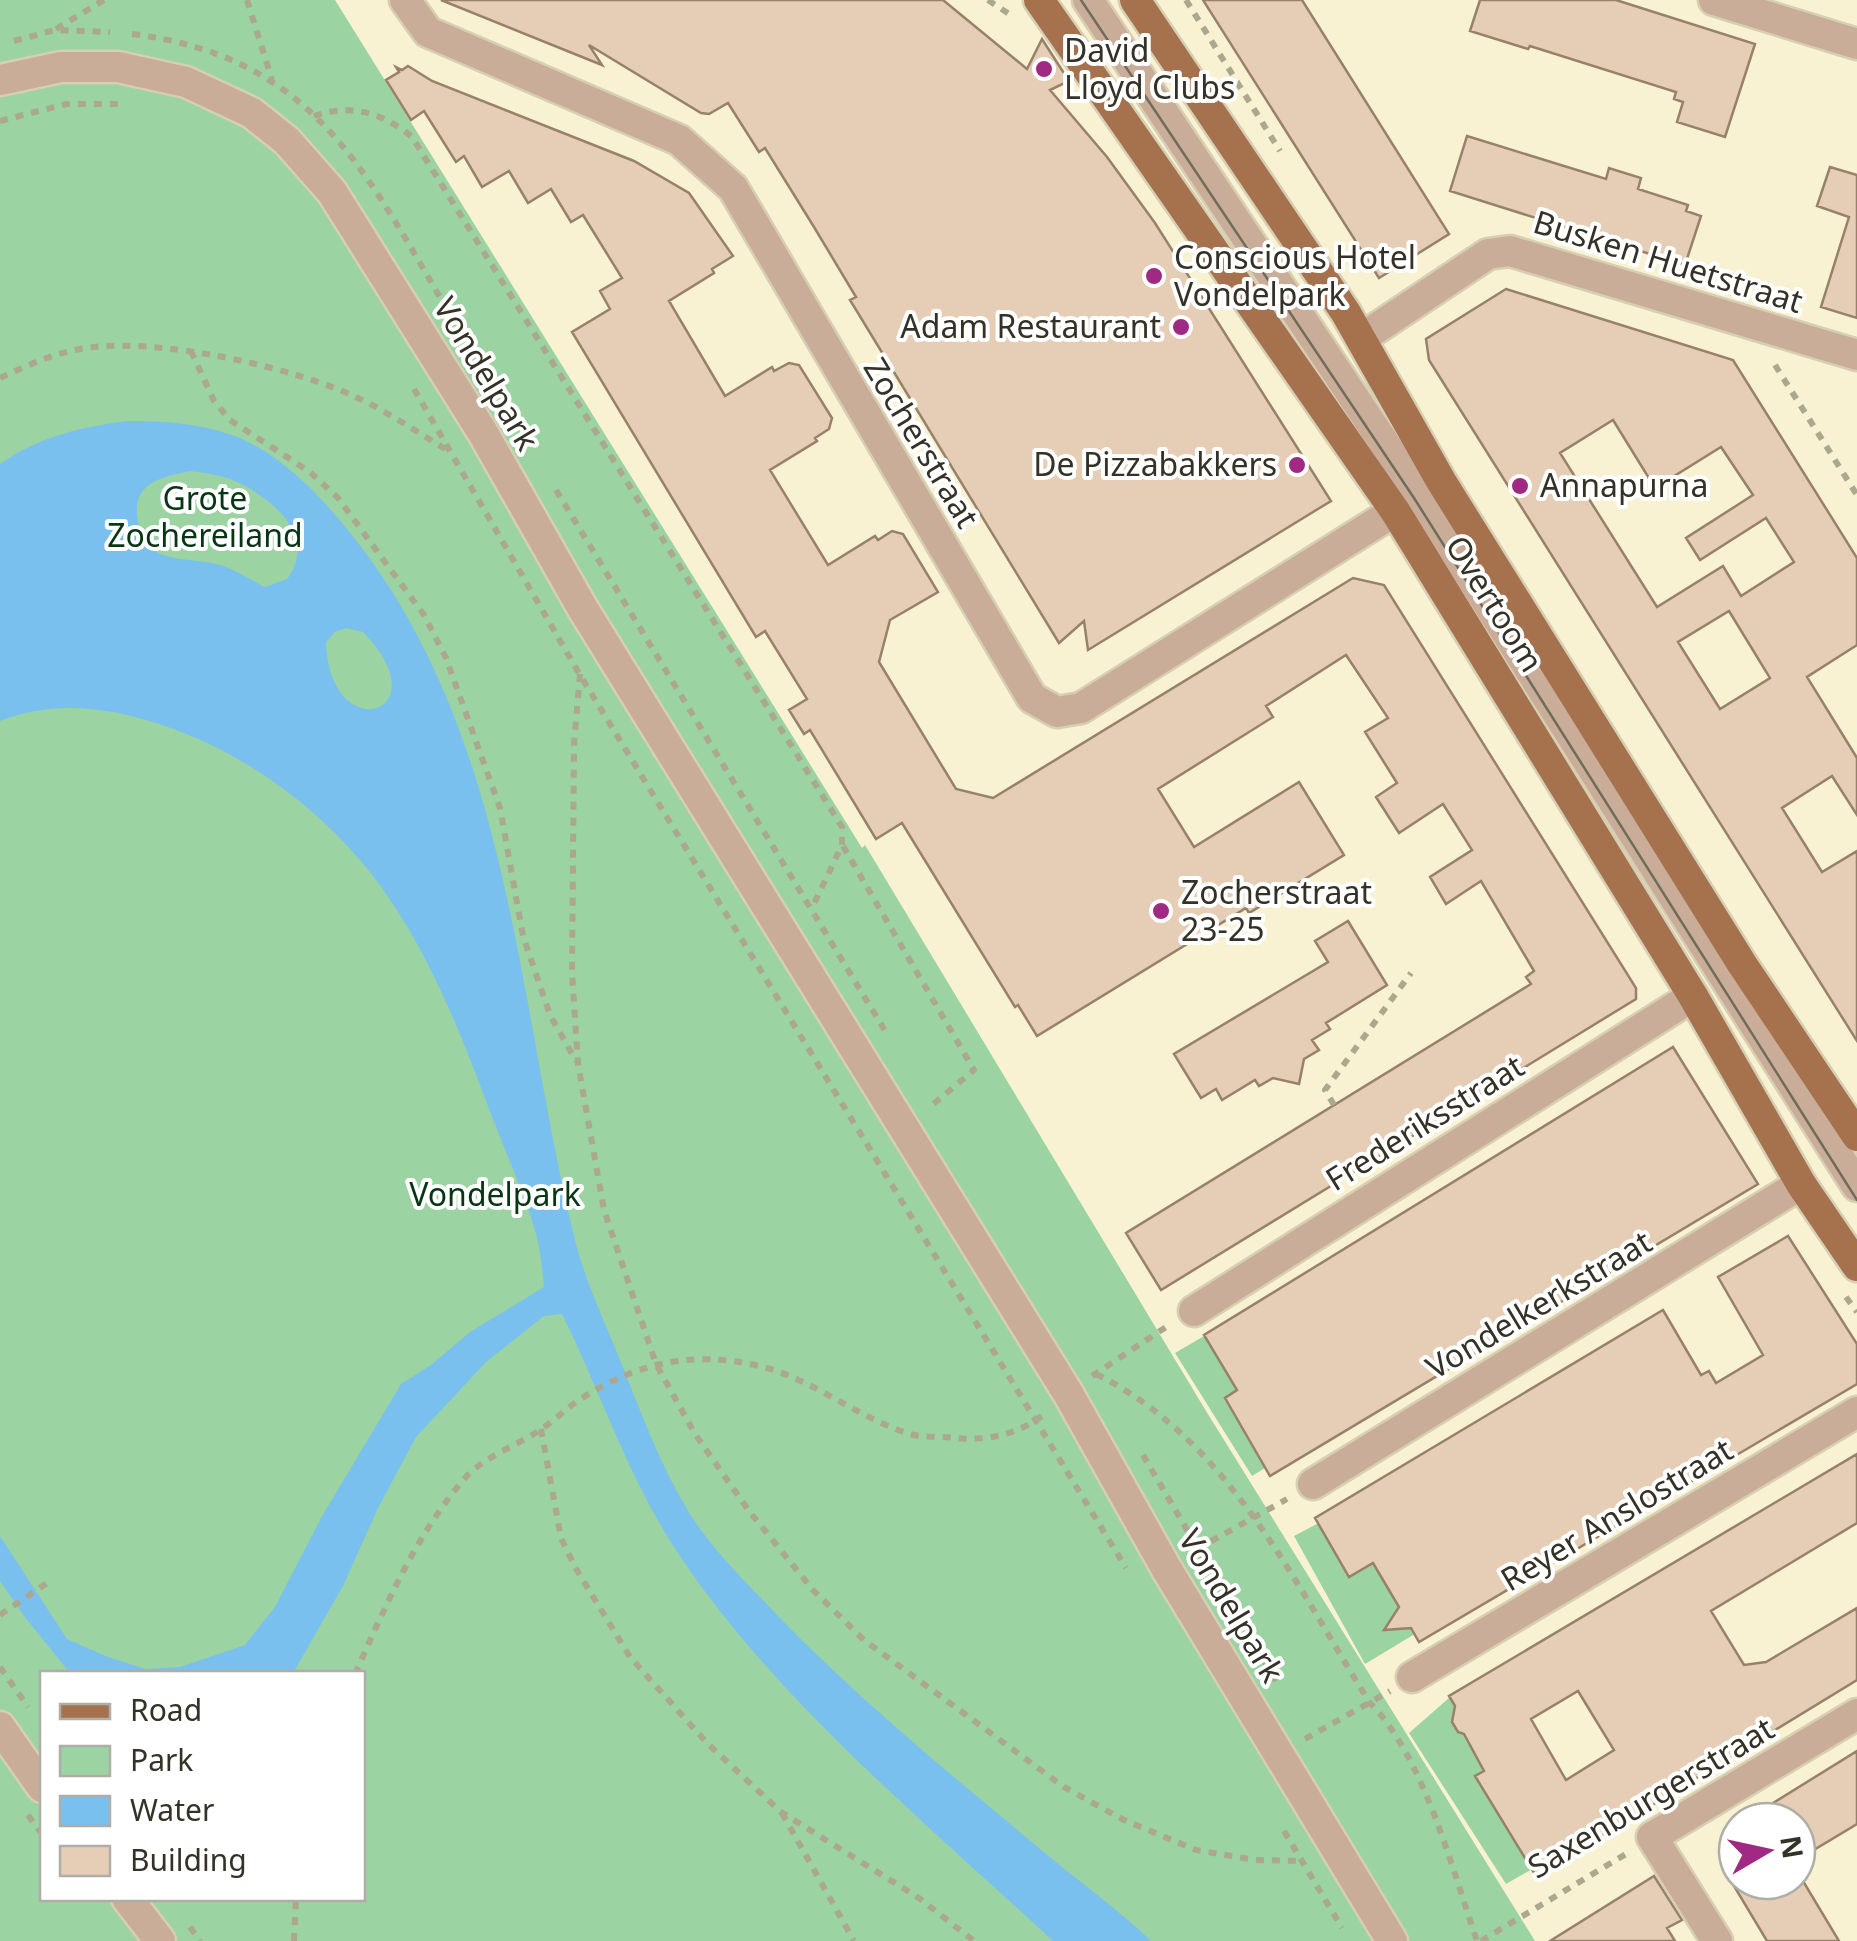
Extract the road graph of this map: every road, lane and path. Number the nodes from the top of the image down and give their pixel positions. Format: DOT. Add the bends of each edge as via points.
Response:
graph roads {
  1 [pos="104,0"];
  2 [pos="247,0"];
  3 [pos="405,0"];
  4 [pos="1039,0"];
  5 [pos="1088,0"];
  6 [pos="1135,0"];
  7 [pos="1714,0"];
  8 [pos="1857,44"];
  9 [pos="0,46"];
  10 [pos="0,80"];
  11 [pos="272,80"];
  12 [pos="137,104"];
  13 [pos="316,114"];
  14 [pos="0,121"];
  15 [pos="1748,322"];
  16 [pos="1362,338"];
  17 [pos="191,351"];
  18 [pos="1857,355"];
  19 [pos="404,374"];
  20 [pos="0,378"];
  21 [pos="452,453"];
  22 [pos="1857,495"];
  23 [pos="1395,510"];
  24 [pos="583,533"];
  25 [pos="583,552"];
  26 [pos="583,609"];
  27 [pos="580,675"];
  28 [pos="842,845"];
  29 [pos="812,909"];
  30 [pos="1410,973"];
  31 [pos="1693,996"];
  32 [pos="578,1064"];
  33 [pos="1334,1105"];
  34 [pos="931,1106"];
  35 [pos="1857,1136"];
  36 [pos="1801,1184"];
  37 [pos="1857,1186"];
  38 [pos="1857,1266"];
  39 [pos="1194,1310"];
  40 [pos="1142,1341"];
  41 [pos="656,1364"];
  42 [pos="1104,1366"];
  43 [pos="1095,1374"];
  44 [pos="1069,1395"];
  45 [pos="1857,1412"];
  46 [pos="1037,1420"];
  47 [pos="541,1430"];
  48 [pos="1312,1484"];
  49 [pos="1282,1502"];
  50 [pos="1253,1517"];
  51 [pos="1214,1538"];
  52 [pos="1127,1571"];
  53 [pos="47,1582"];
  54 [pos="0,1615"];
  55 [pos="0,1667"];
  56 [pos="356,1671"];
  57 [pos="1412,1677"];
  58 [pos="1370,1704"];
  59 [pos="32,1713"];
  60 [pos="1857,1714"];
  61 [pos="1339,1720"];
  62 [pos="0,1727"];
  63 [pos="40,1785"];
  64 [pos="782,1812"];
  65 [pos="1275,1816"];
  66 [pos="1652,1838"];
  67 [pos="1301,1862"];
  68 [pos="129,1901"];
  69 [pos="296,1901"];
  70 [pos="160,1941"];
  71 [pos="294,1941"];
  72 [pos="854,1941"];
  73 [pos="974,1941"];
  74 [pos="1351,1941"];
  75 [pos="1392,1941"];
  76 [pos="1479,1941"];
  77 [pos="1718,1941"];
  1 -- 9 [label="path" via="56,30"];
  2 -- 11 [label="path"];
  3 -- 23 [label="street, Zocherstraat" via="428,32 679,140 732,188 1032,698 1057,712 1081,708"];
  4 -- 23 [label="main road, Overtoom"];
  5 -- 37 [label="street, Overtoom" via="1420,495"];
  6 -- 16 [label="main road, Overtoom"];
  7 -- 8 [label="street"];
  10 -- 26 [label="street, Vondelpark" via="61,67 118,67 186,82 252,113 288,141 332,192 483,433"];
  12 -- 14 [label="path" via="66,104"];
  13 -- 28 [label="path" via="357,109 390,120 412,137 842,826"];
  15 -- 16 [label="street, Busken Huetstraat" via="1510,250 1488,254"];
  15 -- 18 [label="street, Busken Huetstraat"];
  15 -- 22 [label="path"];
  16 -- 35 [label="main road, Overtoom" via="1452,497 1742,964"];
  17 -- 20 [label="path" via="98,346"];
  17 -- 21 [label="path" via="344,391"];
  17 -- 32 [label="path" via="230,420 338,498 424,615 500,808 523,936 550,1014"];
  19 -- 21 [label="path"];
  21 -- 27 [label="path"];
  23 -- 31 [label="main road, Overtoom"];
  24 -- 25 [label="path"];
  26 -- 27 [label="path"];
  26 -- 44 [label="street, Vondelpark"];
  27 -- 32 [label="path" via="572,972"];
  27 -- 46 [label="path"];
  28 -- 29 [label="path"];
  28 -- 34 [label="path" via="974,1070"];
  30 -- 33 [label="path, Frederiksstraat" via="1325,1090"];
  31 -- 36 [label="main road, Overtoom"];
  31 -- 39 [label="street, Frederiksstraat"];
  32 -- 41 [label="path" via="604,1210"];
  36 -- 38 [label="main road, Overtoom"];
  36 -- 48 [label="street, Vondelkerkstraat"];
  40 -- 42 [label="path"];
  41 -- 46 [label="path" via="684,1358 770,1369 913,1435 978,1440"];
  41 -- 47 [label="path" via="580,1399"];
  41 -- 67 [label="path" via="749,1512 864,1640 1064,1788 1124,1820 1196,1850"];
  43 -- 50 [label="path" via="1188,1437"];
  44 -- 46 [label="path"];
  44 -- 75 [label="street, Vondelpark"];
  45 -- 57 [label="street, Reyer Anslostraat"];
  46 -- 52 [label="path"];
  47 -- 56 [label="path" via="469,1473 387,1601"];
  47 -- 64 [label="path" via="561,1538 605,1618 663,1695"];
  49 -- 50 [label="path"];
  50 -- 51 [label="path"];
  50 -- 58 [label="path"];
  53 -- 54 [label="path"];
  55 -- 59 [label="path"];
  58 -- 61 [label="path"];
  58 -- 76 [label="path" via="1390,1724 1429,1804"];
  60 -- 66 [label="street, Saxenburgerstraat"];
  62 -- 63 [label="street"];
  64 -- 72 [label="path"];
  64 -- 73 [label="path" via="919,1898"];
  65 -- 67 [label="path"];
  66 -- 76 [label="path, Saxenburgerstraat"];
  66 -- 77 [label="street"];
  67 -- 74 [label="path"];
  68 -- 70 [label="street"];
  69 -- 71 [label="path"];
}
